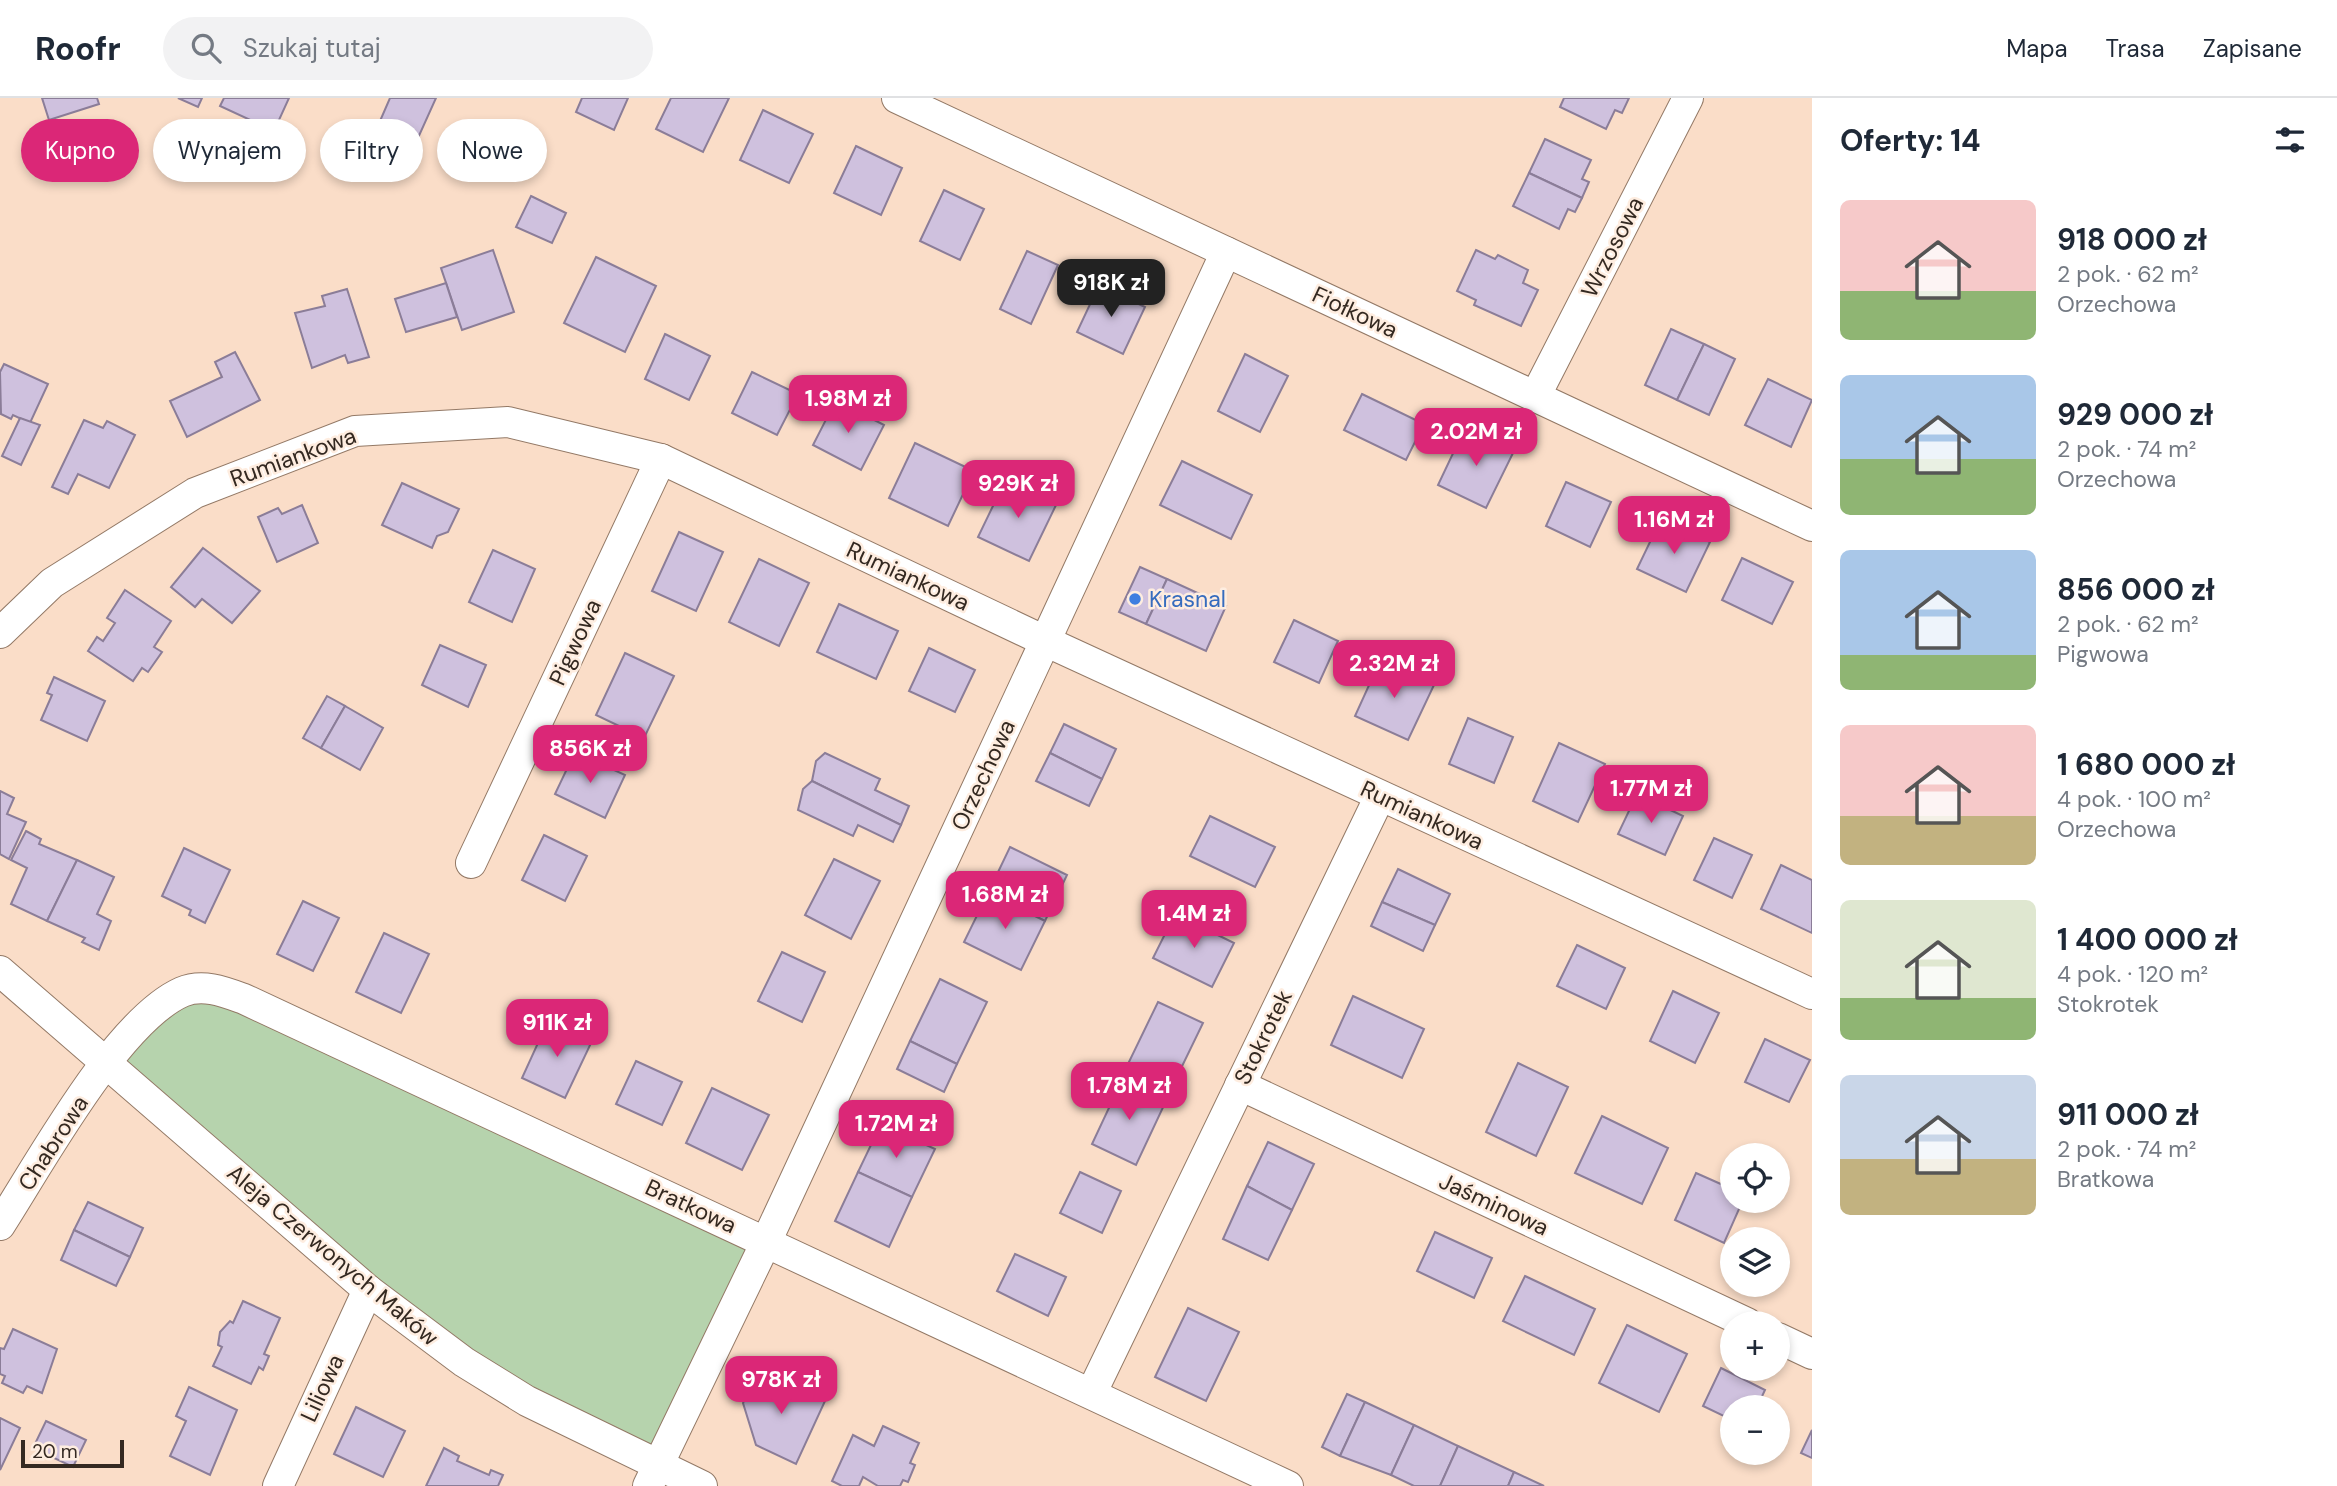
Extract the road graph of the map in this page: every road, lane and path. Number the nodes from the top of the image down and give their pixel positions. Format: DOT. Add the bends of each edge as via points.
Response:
graph roads {
  1 [pos="897,98"];
  2 [pos="1688,98"];
  3 [pos="1226,252"];
  4 [pos="1536,395"];
  5 [pos="661,459"];
  6 [pos="1812,526"];
  7 [pos="0,633"];
  8 [pos="1045,641"];
  9 [pos="1380,796"];
  10 [pos="471,863"];
  11 [pos="0,971"];
  12 [pos="1812,994"];
  13 [pos="107,1060"];
  14 [pos="1240,1085"];
  15 [pos="0,1225"];
  16 [pos="766,1240"];
  17 [pos="368,1290"];
  18 [pos="1721,1311"];
  19 [pos="1790,1344"];
  20 [pos="1812,1354"];
  21 [pos="1092,1392"];
  22 [pos="653,1476"];
  23 [pos="278,1486"];
  24 [pos="702,1486"];
  25 [pos="1288,1486"];
  1 -- 3 [label="street, Fiołkowa"];
  2 -- 4 [label="street, Wrzosowa"];
  3 -- 4 [label="street, Fiołkowa"];
  3 -- 8 [label="street, Orzechowa"];
  4 -- 6 [label="street, Fiołkowa"];
  5 -- 7 [label="street, Rumiankowa" via="508,422 355,431 195,493 52,583"];
  5 -- 8 [label="street, Rumiankowa"];
  5 -- 10 [label="street, Pigwowa"];
  8 -- 9 [label="street, Rumiankowa"];
  8 -- 16 [label="street, Orzechowa"];
  9 -- 12 [label="street, Rumiankowa"];
  9 -- 14 [label="street, Stokrotek"];
  11 -- 13 [label="street, Aleja Czerwonych Maków"];
  13 -- 15 [label="street, Chabrowa"];
  13 -- 16 [label="street, Bratkowa" via="156,1008 184,991 212,988"];
  13 -- 17 [label="street, Aleja Czerwonych Maków"];
  14 -- 18 [label="street, Jaśminowa"];
  14 -- 21 [label="street, Stokrotek"];
  16 -- 21 [label="street, Bratkowa"];
  16 -- 22 [label="street, Orzechowa"];
  17 -- 22 [label="street, Aleja Czerwonych Maków" via="464,1362"];
  17 -- 23 [label="street, Liliowa"];
  19 -- 20 [label="street"];
  21 -- 25 [label="street, Bratkowa"];
  22 -- 24 [label="street, Aleja Czerwonych Maków"];
}
